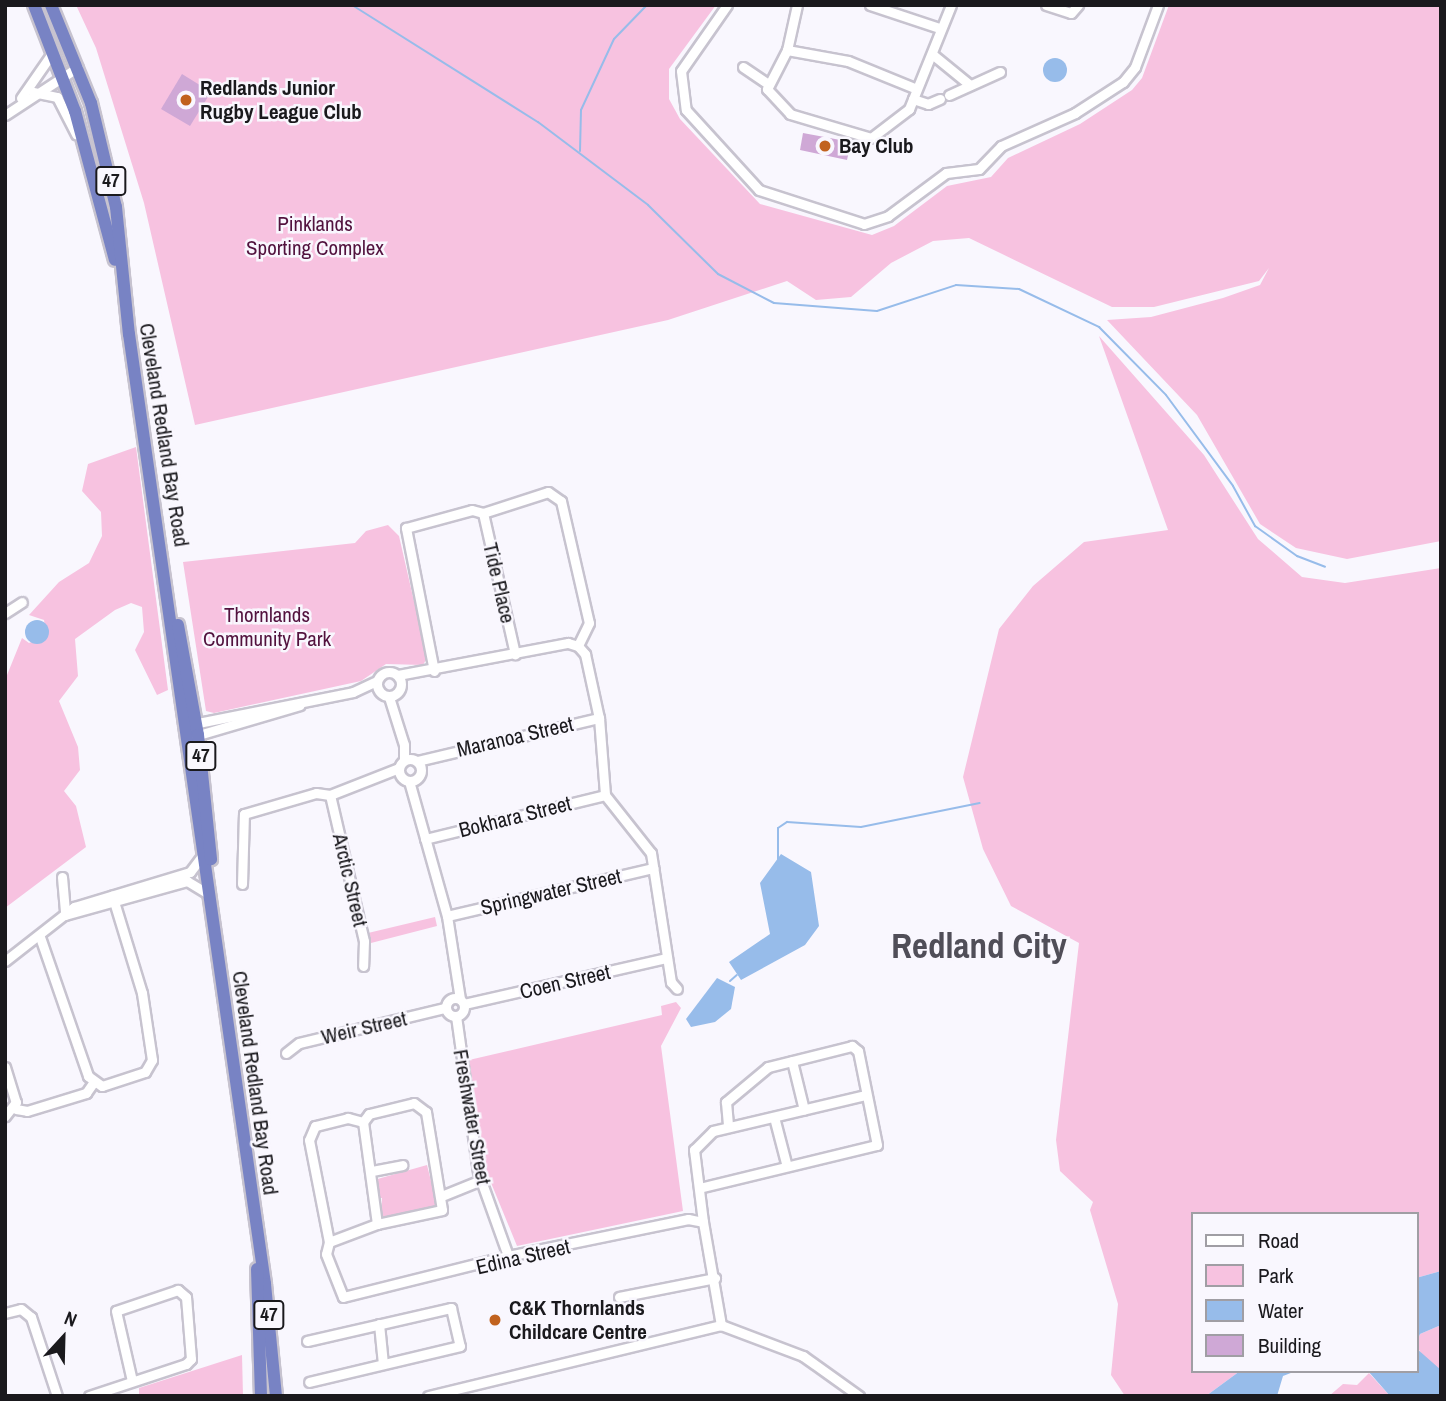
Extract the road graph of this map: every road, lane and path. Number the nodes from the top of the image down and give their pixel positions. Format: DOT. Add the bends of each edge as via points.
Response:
graph roads {
  1 [pos="34,5"];
  2 [pos="51,5"];
  3 [pos="727,5"];
  4 [pos="797,5"];
  5 [pos="870,5"];
  6 [pos="951,5"];
  7 [pos="1046,5"];
  8 [pos="1078,5"];
  9 [pos="1158,5"];
  10 [pos="939,28"];
  11 [pos="787,50"];
  12 [pos="53,52"];
  13 [pos="932,54"];
  14 [pos="78,67"];
  15 [pos="743,67"];
  16 [pos="1000,72"];
  17 [pos="62,75"];
  18 [pos="767,83"];
  19 [pos="970,85"];
  20 [pos="917,89"];
  21 [pos="33,92"];
  22 [pos="949,95"];
  23 [pos="913,99"];
  24 [pos="940,99"];
  25 [pos="19,102"];
  26 [pos="5,116"];
  27 [pos="89,160"];
  28 [pos="124,298"];
  29 [pos="483,513"];
  30 [pos="22,602"];
  31 [pos="5,612"];
  32 [pos="578,646"];
  33 [pos="514,654"];
  34 [pos="434,671"];
  35 [pos="377,681"];
  36 [pos="394,689"];
  37 [pos="354,692"];
  38 [pos="599,718"];
  39 [pos="191,730"];
  40 [pos="410,769"];
  41 [pos="330,794"];
  42 [pos="606,795"];
  43 [pos="425,839"];
  44 [pos="202,856"];
  45 [pos="654,868"];
  46 [pos="62,877"];
  47 [pos="242,884"];
  48 [pos="207,893"];
  49 [pos="113,899"];
  50 [pos="65,915"];
  51 [pos="447,916"];
  52 [pos="40,937"];
  53 [pos="214,937"];
  54 [pos="667,958"];
  55 [pos="5,961"];
  56 [pos="363,966"];
  57 [pos="455,978"];
  58 [pos="677,989"];
  59 [pos="462,1002"];
  60 [pos="447,1004"];
  61 [pos="456,1016"];
  62 [pos="286,1054"];
  63 [pos="792,1061"];
  64 [pos="5,1067"];
  65 [pos="93,1083"];
  66 [pos="865,1095"];
  67 [pos="16,1109"];
  68 [pos="804,1110"];
  69 [pos="5,1116"];
  70 [pos="774,1117"];
  71 [pos="363,1122"];
  72 [pos="728,1127"];
  73 [pos="786,1163"];
  74 [pos="402,1165"];
  75 [pos="372,1171"];
  76 [pos="481,1180"];
  77 [pos="699,1188"];
  78 [pos="443,1195"];
  79 [pos="703,1222"];
  80 [pos="377,1224"];
  81 [pos="257,1234"];
  82 [pos="328,1242"];
  83 [pos="508,1256"];
  84 [pos="715,1278"];
  85 [pos="619,1297"];
  86 [pos="5,1313"];
  87 [pos="379,1324"];
  88 [pos="721,1325"];
  89 [pos="307,1340"];
  90 [pos="383,1364"];
  91 [pos="132,1381"];
  92 [pos="309,1382"];
  93 [pos="57,1396"];
  94 [pos="89,1396"];
  95 [pos="261,1396"];
  96 [pos="276,1396"];
  97 [pos="428,1396"];
  98 [pos="859,1396"];
  1 -- 12 [label="highway, Cleveland Redland Bay Road / 47"];
  2 -- 14 [label="highway, Cleveland Redland Bay Road / 47"];
  3 -- 9 [label="street" via="681,71 686,110 759,190 864,224 888,216 946,173 979,169 1001,146 1075,113 1123,82 1135,67"];
  4 -- 11 [label="street"];
  5 -- 10 [label="street"];
  6 -- 10 [label="street"];
  7 -- 8 [label="street" via="1071,13"];
  10 -- 13 [label="street"];
  11 -- 18 [label="street"];
  11 -- 20 [label="street" via="848,61"];
  12 -- 17 [label="highway, Cleveland Redland Bay Road / 47"];
  12 -- 25 [label="street"];
  13 -- 19 [label="street"];
  13 -- 20 [label="street"];
  14 -- 17 [label="street"];
  14 -- 28 [label="highway, Cleveland Redland Bay Road / 47" via="108,166"];
  15 -- 18 [label="street"];
  16 -- 19 [label="street"];
  17 -- 21 [label="street"];
  17 -- 27 [label="highway, Cleveland Redland Bay Road / 47"];
  18 -- 23 [label="street" via="790,114 872,138 902,118"];
  19 -- 22 [label="street"];
  20 -- 23 [label="street"];
  21 -- 25 [label="street"];
  21 -- 27 [label="street" via="55,95 65,106"];
  23 -- 24 [label="street" via="928,104"];
  25 -- 26 [label="street"];
  27 -- 28 [label="highway, Cleveland Redland Bay Road / 47"];
  28 -- 39 [label="highway, Cleveland Redland Bay Road / 47"];
  29 -- 32 [label="street" via="548,492 561,501 589,623"];
  29 -- 33 [label="street, Tide Place"];
  29 -- 34 [label="street" via="472,510 413,523 404,531"];
  30 -- 31 [label="street"];
  32 -- 33 [label="street" via="568,643"];
  32 -- 38 [label="street" via="585,654"];
  33 -- 34 [label="street"];
  34 -- 36 [label="street"];
  35 -- 36 [label="street"];
  35 -- 36 [label="street" via="387,672"];
  35 -- 37 [label="street"];
  36 -- 37 [label="street"];
  36 -- 40 [label="street"];
  37 -- 39 [label="street"];
  38 -- 40 [label="street, Maranoa Street" via="432,756"];
  38 -- 42 [label="street"];
  39 -- 44 [label="highway, Cleveland Redland Bay Road / 47"];
  39 -- 53 [label="highway, Cleveland Redland Bay Road / 47"];
  40 -- 41 [label="street"];
  40 -- 43 [label="street"];
  41 -- 47 [label="street" via="244,814"];
  41 -- 56 [label="street, Arctic Street" via="364,941"];
  42 -- 43 [label="street, Bokhara Street"];
  42 -- 45 [label="street" via="645,840"];
  43 -- 51 [label="street"];
  44 -- 48 [label="highway, Cleveland Redland Bay Road / 47"];
  44 -- 49 [label="street" via="190,872"];
  45 -- 51 [label="street, Springwater Street"];
  45 -- 54 [label="street"];
  46 -- 50 [label="street"];
  48 -- 49 [label="street" via="187,881"];
  48 -- 53 [label="highway, Cleveland Redland Bay Road / 47"];
  49 -- 50 [label="street"];
  49 -- 65 [label="street" via="142,993 152,1060 145,1072 102,1086"];
  50 -- 52 [label="street"];
  51 -- 57 [label="street"];
  52 -- 55 [label="street"];
  52 -- 65 [label="street"];
  53 -- 81 [label="highway, Cleveland Redland Bay Road / 47"];
  54 -- 58 [label="street"];
  54 -- 59 [label="street, Coen Street"];
  57 -- 59 [label="street"];
  57 -- 60 [label="street"];
  59 -- 60 [label="street, Coen Street"];
  59 -- 61 [label="street"];
  60 -- 61 [label="street"];
  60 -- 62 [label="street, Weir Street" via="299,1043"];
  61 -- 76 [label="street, Freshwater Street"];
  63 -- 66 [label="street" via="856,1047"];
  63 -- 68 [label="street"];
  63 -- 72 [label="street" via="768,1067 726,1102"];
  64 -- 67 [label="street"];
  65 -- 67 [label="street" via="86,1093 27,1111"];
  66 -- 68 [label="street"];
  66 -- 73 [label="street" via="877,1144"];
  67 -- 69 [label="street"];
  68 -- 70 [label="street"];
  70 -- 72 [label="street"];
  70 -- 73 [label="street"];
  71 -- 75 [label="street"];
  71 -- 78 [label="street" via="369,1114 422,1105"];
  71 -- 82 [label="street" via="348,1118 310,1132"];
  72 -- 77 [label="street" via="695,1145"];
  73 -- 77 [label="street"];
  74 -- 75 [label="street"];
  75 -- 80 [label="street"];
  76 -- 78 [label="street"];
  76 -- 83 [label="street, Freshwater Street"];
  77 -- 79 [label="street"];
  78 -- 80 [label="street" via="437,1215"];
  79 -- 83 [label="street, Edina Street" via="688,1219"];
  79 -- 84 [label="street"];
  80 -- 82 [label="street"];
  81 -- 95 [label="highway, Cleveland Redland Bay Road / 47"];
  81 -- 96 [label="highway, Cleveland Redland Bay Road / 47"];
  82 -- 83 [label="street, Edina Street" via="326,1254 343,1297"];
  84 -- 85 [label="street"];
  84 -- 88 [label="street"];
  86 -- 93 [label="street" via="21,1310 31,1317"];
  87 -- 89 [label="street"];
  87 -- 90 [label="street"];
  87 -- 90 [label="street" via="451,1308 460,1346"];
  88 -- 97 [label="street"];
  88 -- 98 [label="street" via="803,1356"];
  90 -- 92 [label="street"];
  91 -- 91 [label="street" via="191,1359 186,1297 178,1290 116,1311"];
  91 -- 94 [label="street"];
}
